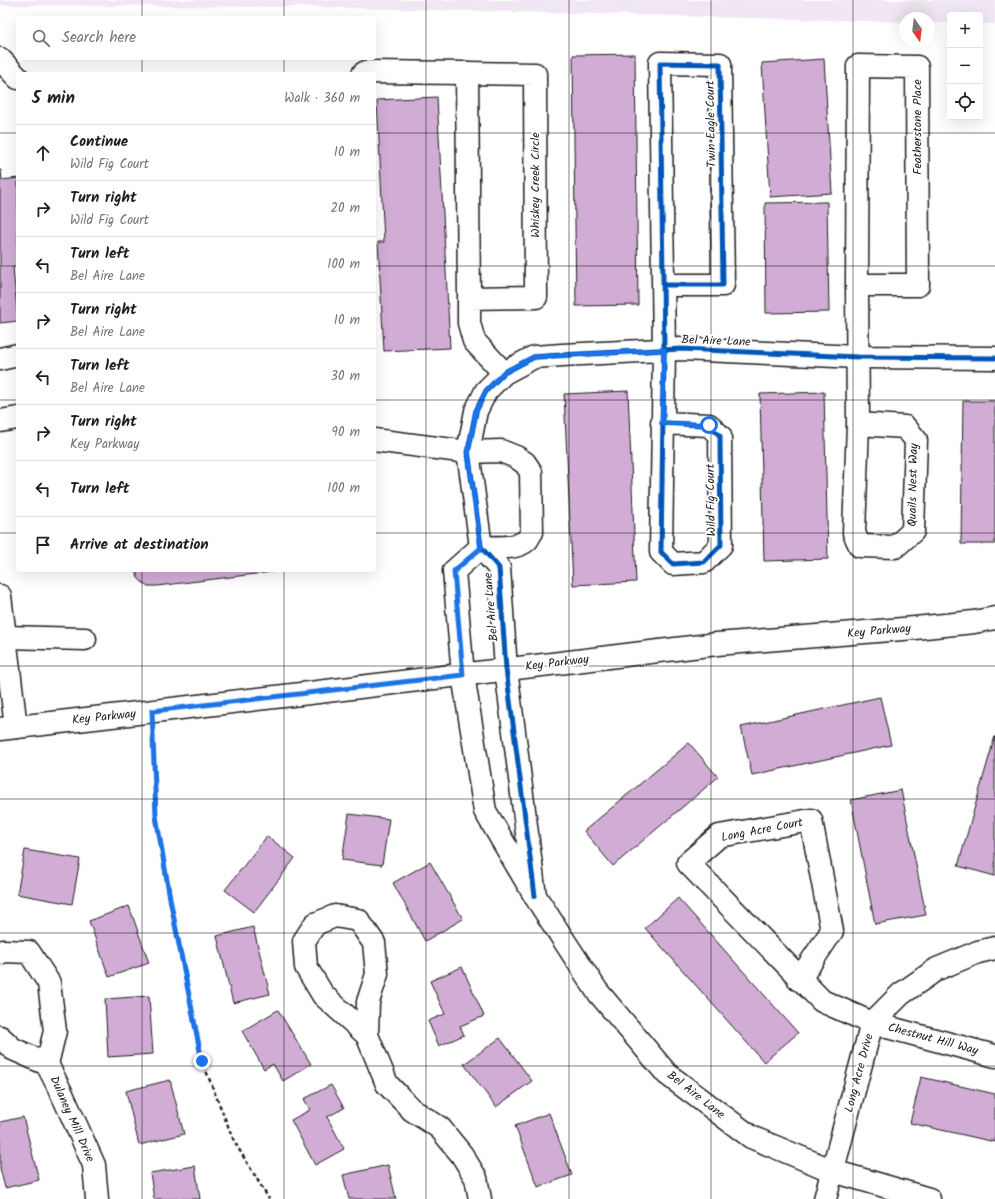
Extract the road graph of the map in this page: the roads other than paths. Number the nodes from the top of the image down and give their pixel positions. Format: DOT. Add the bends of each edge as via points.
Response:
graph roads {
  1 [pos="0,59"];
  2 [pos="376,72"];
  3 [pos="467,73"];
  4 [pos="16,76"];
  5 [pos="664,285"];
  6 [pos="857,285"];
  7 [pos="469,298"];
  8 [pos="664,350"];
  9 [pos="16,355"];
  10 [pos="858,357"];
  11 [pos="995,358"];
  12 [pos="0,359"];
  13 [pos="504,372"];
  14 [pos="16,418"];
  15 [pos="0,421"];
  16 [pos="662,423"];
  17 [pos="858,424"];
  18 [pos="376,440"];
  19 [pos="468,452"];
  20 [pos="481,548"];
  21 [pos="0,596"];
  22 [pos="995,618"];
  23 [pos="5,637"];
  24 [pos="85,639"];
  25 [pos="506,669"];
  26 [pos="463,675"];
  27 [pos="8,728"];
  28 [pos="535,896"];
  29 [pos="995,948"];
  30 [pos="0,953"];
  31 [pos="799,980"];
  32 [pos="872,1023"];
  33 [pos="367,1035"];
  34 [pos="0,1037"];
  35 [pos="995,1056"];
  36 [pos="47,1064"];
  37 [pos="833,1172"];
  38 [pos="97,1199"];
  39 [pos="480,1199"];
  40 [pos="825,1199"];
  41 [pos="929,1199"];
  1 -- 4 [label="street"];
  2 -- 3 [label="street, Whiskey Creek Circle"];
  3 -- 7 [label="street"];
  3 -- 7 [label="street, Whiskey Creek Circle" via="535,74 536,297"];
  5 -- 5 [label="street, Twin Eagle Court" via="723,285 720,64 660,63"];
  5 -- 8 [label="street, Twin Eagle Court"];
  6 -- 6 [label="street, Featherstone Place" via="918,285 916,66 858,66"];
  6 -- 10 [label="street, Featherstone Place"];
  7 -- 13 [label="street" via="469,323 474,341"];
  8 -- 10 [label="street, Bel Aire Lane"];
  8 -- 13 [label="street, Bel Aire Lane" via="534,357"];
  8 -- 16 [label="street, Wild Fig Court"];
  9 -- 12 [label="street"];
  10 -- 11 [label="street, Bel Aire Lane"];
  10 -- 17 [label="street, Quails Nest Way"];
  13 -- 19 [label="street, Bel Aire Lane" via="486,391 476,411"];
  14 -- 15 [label="street"];
  16 -- 16 [label="street, Wild Fig Court" via="661,552 673,564 704,562 721,545 720,436 709,425"];
  17 -- 17 [label="street, Quails Nest Way" via="854,532 860,546 895,547 913,531 916,440 905,427"];
  18 -- 19 [label="street"];
  19 -- 20 [label="street, Bel Aire Lane"];
  19 -- 20 [label="street" via="501,451 525,463 531,472 532,532 528,540 518,545"];
  20 -- 25 [label="street, Bel Aire Lane" via="499,568"];
  20 -- 26 [label="street, Bel Aire Lane" via="454,571"];
  21 -- 23 [label="street"];
  22 -- 25 [label="street, Key Parkway" via="915,628 717,644"];
  23 -- 24 [label="street"];
  23 -- 27 [label="street"];
  25 -- 26 [label="street, Key Parkway"];
  25 -- 28 [label="street, Bel Aire Lane"];
  26 -- 27 [label="street, Key Parkway"];
  26 -- 28 [label="street, Bel Aire Lane" via="485,811"];
  28 -- 37 [label="street, Bel Aire Lane" via="598,991 667,1074 751,1137"];
  29 -- 32 [label="street, Long Acre Drive" via="978,952 937,969 901,994"];
  30 -- 36 [label="street, Dulaney Mill Drive" via="29,952 49,983 55,1030"];
  31 -- 31 [label="street, Long Acre Court" via="832,931 811,820 719,836 688,863"];
  31 -- 32 [label="street, Long Acre Court" via="822,1001"];
  32 -- 35 [label="street, Chestnut Hill Way"];
  32 -- 37 [label="street, Long Acre Drive"];
  33 -- 33 [label="street" via="368,1002 376,974 374,943 358,920 336,916 315,924 304,941 306,967 323,995"];
  33 -- 39 [label="street" via="387,1084 412,1110 440,1128 462,1155 476,1178"];
  34 -- 36 [label="street, Dulaney Mill Drive" via="13,1049"];
  36 -- 38 [label="street, Dulaney Mill Drive" via="94,1165"];
  37 -- 40 [label="street"];
  37 -- 41 [label="street, Bel Aire Lane"];
}
